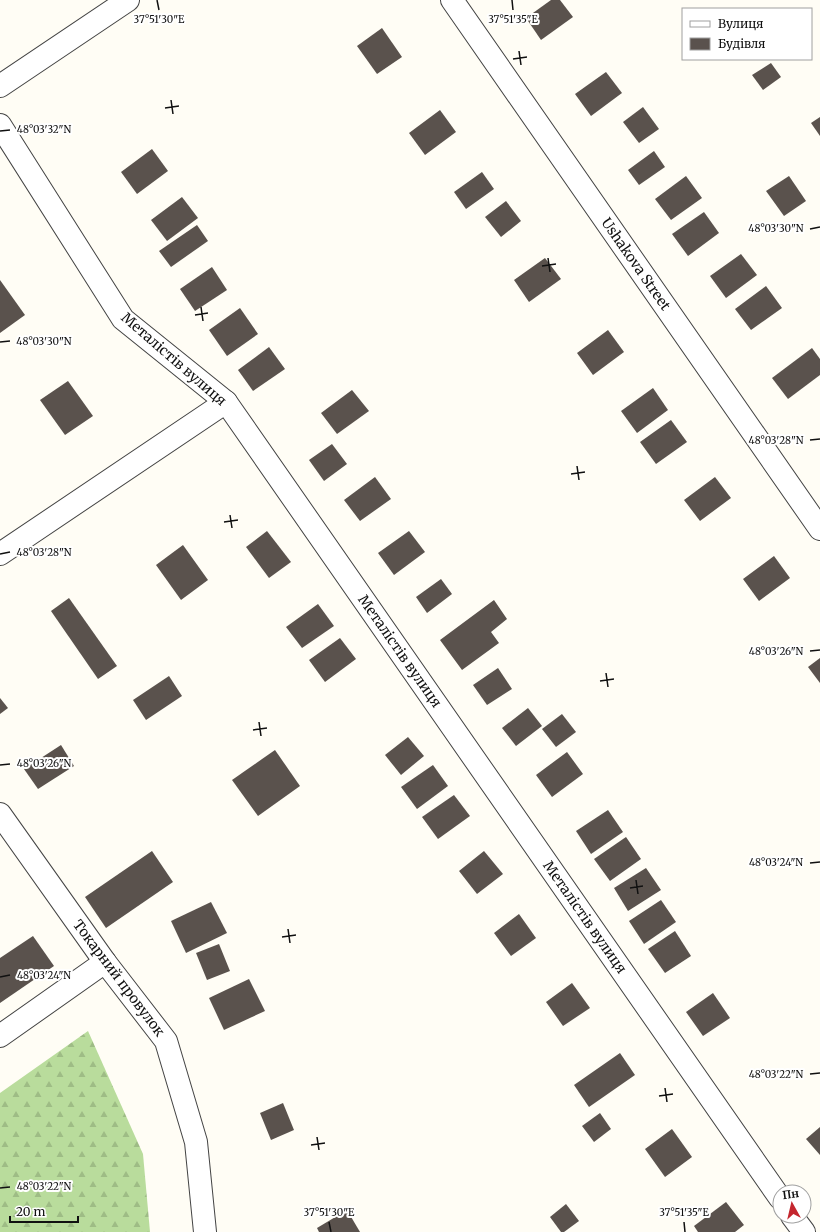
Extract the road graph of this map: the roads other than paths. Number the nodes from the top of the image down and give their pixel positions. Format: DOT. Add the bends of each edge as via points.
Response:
graph roads {
  1 [pos="128,0"];
  2 [pos="452,0"];
  3 [pos="0,86"];
  4 [pos="0,126"];
  5 [pos="226,402"];
  6 [pos="820,529"];
  7 [pos="0,554"];
  8 [pos="0,814"];
  9 [pos="105,962"];
  10 [pos="0,1036"];
  11 [pos="772,1187"];
  12 [pos="205,1232"];
  1 -- 3 [label="street"];
  2 -- 6 [label="street, Ushakova Street"];
  4 -- 5 [label="street, Металістів вулиця" via="123,319"];
  5 -- 7 [label="street"];
  5 -- 11 [label="street, Металістів вулиця"];
  8 -- 9 [label="street, Токарний провулок"];
  9 -- 10 [label="street"];
  9 -- 12 [label="street, Токарний провулок" via="166,1041 196,1142"];
}
